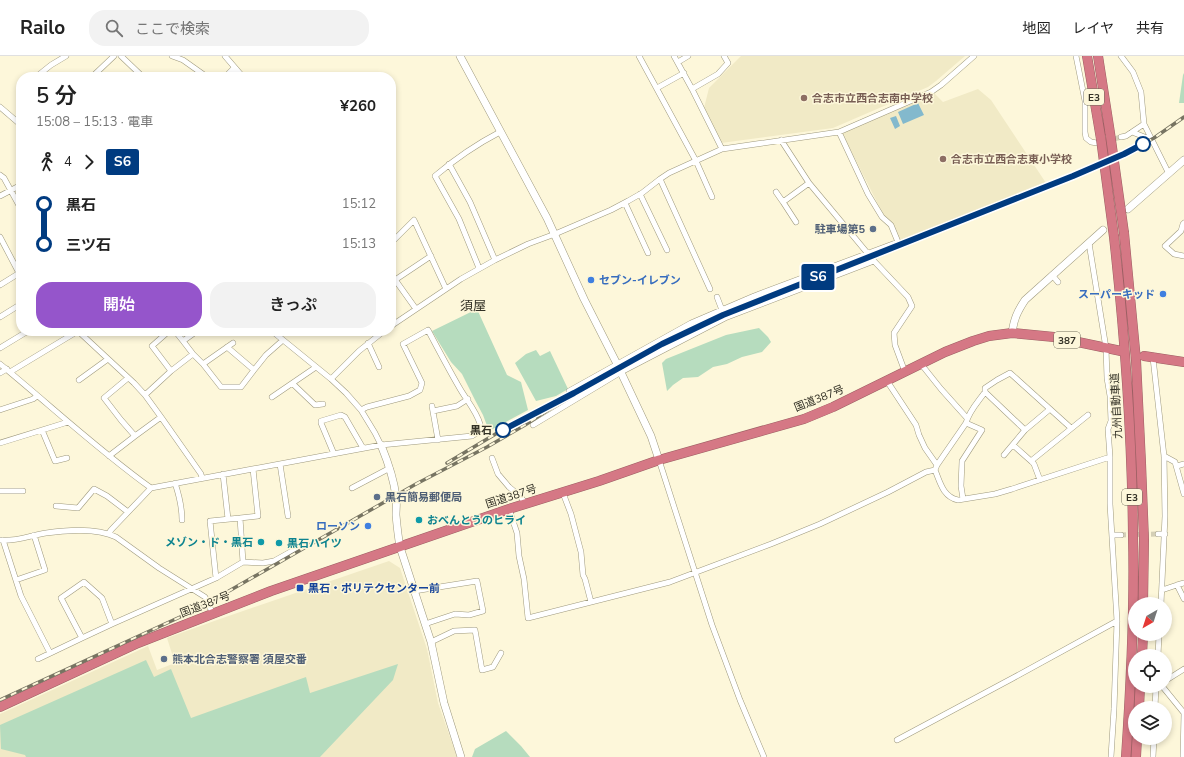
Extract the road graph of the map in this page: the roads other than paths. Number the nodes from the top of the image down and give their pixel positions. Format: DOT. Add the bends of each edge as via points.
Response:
graph roads {
  1 [pos="66,56"];
  2 [pos="114,56"];
  3 [pos="121,56"];
  4 [pos="172,56"];
  5 [pos="225,56"];
  6 [pos="460,56"];
  7 [pos="639,56"];
  8 [pos="674,56"];
  9 [pos="688,56"];
  10 [pos="724,56"];
  11 [pos="974,56"];
  12 [pos="1076,56"];
  13 [pos="1087,56"];
  14 [pos="1098,56"];
  15 [pos="1121,56"];
  16 [pos="678,62"];
  17 [pos="234,68"];
  18 [pos="42,72"];
  19 [pos="98,72"];
  20 [pos="137,72"];
  21 [pos="200,72"];
  22 [pos="230,72"];
  23 [pos="238,72"];
  24 [pos="684,73"];
  25 [pos="657,88"];
  26 [pos="692,89"];
  27 [pos="0,107"];
  28 [pos="16,121"];
  29 [pos="1145,125"];
  30 [pos="500,132"];
  31 [pos="839,132"];
  32 [pos="1132,132"];
  33 [pos="1121,137"];
  34 [pos="1149,137"];
  35 [pos="781,140"];
  36 [pos="1099,141"];
  37 [pos="722,149"];
  38 [pos="1184,160"];
  39 [pos="696,161"];
  40 [pos="449,164"];
  41 [pos="1169,174"];
  42 [pos="0,175"];
  43 [pos="660,179"];
  44 [pos="809,183"];
  45 [pos="16,188"];
  46 [pos="11,190"];
  47 [pos="776,192"];
  48 [pos="640,194"];
  49 [pos="0,196"];
  50 [pos="712,197"];
  51 [pos="16,200"];
  52 [pos="783,202"];
  53 [pos="625,203"];
  54 [pos="1128,208"];
  55 [pos="796,222"];
  56 [pos="1184,223"];
  57 [pos="1102,230"];
  58 [pos="555,234"];
  59 [pos="0,237"];
  60 [pos="396,238"];
  61 [pos="1090,243"];
  62 [pos="667,250"];
  63 [pos="648,253"];
  64 [pos="868,253"];
  65 [pos="431,256"];
  66 [pos="1184,256"];
  67 [pos="495,260"];
  68 [pos="874,261"];
  69 [pos="16,266"];
  70 [pos="479,268"];
  71 [pos="16,275"];
  72 [pos="1052,275"];
  73 [pos="396,279"];
  74 [pos="396,281"];
  75 [pos="1058,282"];
  76 [pos="0,285"];
  77 [pos="446,289"];
  78 [pos="710,289"];
  79 [pos="716,298"];
  80 [pos="16,307"];
  81 [pos="416,309"];
  82 [pos="721,309"];
  83 [pos="0,317"];
  84 [pos="725,318"];
  85 [pos="396,323"];
  86 [pos="1012,333"];
  87 [pos="20,336"];
  88 [pos="69,336"];
  89 [pos="83,336"];
  90 [pos="163,336"];
  91 [pos="179,336"];
  92 [pos="190,336"];
  93 [pos="278,336"];
  94 [pos="377,336"];
  95 [pos="283,340"];
  96 [pos="183,341"];
  97 [pos="233,342"];
  98 [pos="368,343"];
  99 [pos="227,347"];
  100 [pos="0,348"];
  101 [pos="1106,348"];
  102 [pos="1121,351"];
  103 [pos="193,354"];
  104 [pos="1144,356"];
  105 [pos="1154,358"];
  106 [pos="108,360"];
  107 [pos="1184,362"];
  108 [pos="0,364"];
  109 [pos="203,364"];
  110 [pos="617,364"];
  111 [pos="921,364"];
  112 [pos="316,367"];
  113 [pos="379,367"];
  114 [pos="254,370"];
  115 [pos="9,371"];
  116 [pos="171,371"];
  117 [pos="621,372"];
  118 [pos="905,372"];
  119 [pos="0,373"];
  120 [pos="128,378"];
  121 [pos="331,379"];
  122 [pos="79,380"];
  123 [pos="887,381"];
  124 [pos="293,384"];
  125 [pos="570,392"];
  126 [pos="985,392"];
  127 [pos="145,395"];
  128 [pos="38,396"];
  129 [pos="272,397"];
  130 [pos="468,399"];
  131 [pos="323,404"];
  132 [pos="1050,409"];
  133 [pos="0,410"];
  134 [pos="361,410"];
  135 [pos="1088,415"];
  136 [pos="161,417"];
  137 [pos="966,420"];
  138 [pos="68,422"];
  139 [pos="533,425"];
  140 [pos="1071,428"];
  141 [pos="42,430"];
  142 [pos="1025,430"];
  143 [pos="135,436"];
  144 [pos="438,440"];
  145 [pos="0,443"];
  146 [pos="1012,445"];
  147 [pos="381,446"];
  148 [pos="364,448"];
  149 [pos="334,454"];
  150 [pos="1004,455"];
  151 [pos="109,456"];
  152 [pos="1164,456"];
  153 [pos="1110,457"];
  154 [pos="67,458"];
  155 [pos="492,458"];
  156 [pos="659,460"];
  157 [pos="1031,461"];
  158 [pos="280,464"];
  159 [pos="1184,464"];
  160 [pos="1177,466"];
  161 [pos="936,467"];
  162 [pos="390,468"];
  163 [pos="253,469"];
  164 [pos="223,474"];
  165 [pos="202,478"];
  166 [pos="1040,480"];
  167 [pos="175,483"];
  168 [pos="151,488"];
  169 [pos="352,488"];
  170 [pos="0,491"];
  171 [pos="22,491"];
  172 [pos="562,493"];
  173 [pos="1184,494"];
  174 [pos="963,499"];
  175 [pos="526,504"];
  176 [pos="56,506"];
  177 [pos="509,509"];
  178 [pos="128,512"];
  179 [pos="288,516"];
  180 [pos="240,518"];
  181 [pos="228,519"];
  182 [pos="182,520"];
  183 [pos="109,533"];
  184 [pos="1158,534"];
  185 [pos="1165,534"];
  186 [pos="34,535"];
  187 [pos="1112,535"];
  188 [pos="1121,535"];
  189 [pos="1,540"];
  190 [pos="301,546"];
  191 [pos="400,546"];
  192 [pos="243,562"];
  193 [pos="695,573"];
  194 [pos="216,578"];
  195 [pos="16,580"];
  196 [pos="1184,583"];
  197 [pos="1177,585"];
  198 [pos="192,588"];
  199 [pos="1162,590"];
  200 [pos="414,591"];
  201 [pos="1143,597"];
  202 [pos="1162,597"];
  203 [pos="1184,599"];
  204 [pos="591,602"];
  205 [pos="213,614"];
  206 [pos="1117,621"];
  207 [pos="112,624"];
  208 [pos="425,624"];
  209 [pos="82,638"];
  210 [pos="431,642"];
  211 [pos="50,653"];
  212 [pos="501,653"];
  213 [pos="38,659"];
  214 [pos="1184,669"];
  215 [pos="1172,677"];
  216 [pos="1168,693"];
  217 [pos="0,707"];
  218 [pos="1184,714"];
  219 [pos="897,740"];
  220 [pos="1137,745"];
  221 [pos="1154,745"];
  222 [pos="461,757"];
  223 [pos="764,757"];
  224 [pos="1111,757"];
  225 [pos="1126,757"];
  226 [pos="1136,757"];
  227 [pos="1153,757"];
  228 [pos="1183,757"];
  1 -- 18 [label="street"];
  2 -- 19 [label="street"];
  3 -- 20 [label="street"];
  4 -- 21 [label="street"];
  5 -- 17 [label="street"];
  6 -- 30 [label="street"];
  7 -- 25 [label="street"];
  8 -- 16 [label="street"];
  9 -- 16 [label="street"];
  10 -- 26 [label="street" via="728,63 718,74"];
  11 -- 31 [label="street" via="931,92"];
  12 -- 36 [label="street" via="1085,101 1086,138 1091,142"];
  13 -- 36 [label="highway, 九州自動車道 / E3"];
  14 -- 201 [label="highway, 九州自動車道 / E3, bridge" via="1124,232 1136,360 1142,463"];
  15 -- 29 [label="street" via="1133,72 1141,92"];
  16 -- 24 [label="street"];
  17 -- 22 [label="street"];
  17 -- 23 [label="street"];
  24 -- 25 [label="street"];
  24 -- 26 [label="street"];
  25 -- 39 [label="street"];
  26 -- 37 [label="street"];
  27 -- 28 [label="street"];
  29 -- 32 [label="street"];
  29 -- 34 [label="street"];
  30 -- 40 [label="street"];
  30 -- 58 [label="street"];
  31 -- 35 [label="street"];
  31 -- 64 [label="street" via="868,194 882,217 891,225 898,242"];
  32 -- 33 [label="street"];
  32 -- 34 [label="street"];
  34 -- 41 [label="street"];
  35 -- 37 [label="street"];
  35 -- 44 [label="street"];
  36 -- 225 [label="highway, 九州自動車道 / E3, bridge" via="1114,237 1129,408 1134,537 1133,620"];
  37 -- 39 [label="street"];
  38 -- 41 [label="street"];
  39 -- 43 [label="street"];
  39 -- 50 [label="street"];
  40 -- 67 [label="street" via="470,202"];
  40 -- 70 [label="street" via="435,176 459,219"];
  41 -- 54 [label="street"];
  42 -- 46 [label="street"];
  43 -- 48 [label="street"];
  43 -- 78 [label="street"];
  44 -- 52 [label="street"];
  44 -- 64 [label="street"];
  45 -- 46 [label="street"];
  46 -- 49 [label="street"];
  46 -- 51 [label="street"];
  47 -- 52 [label="street"];
  48 -- 53 [label="street"];
  48 -- 62 [label="street"];
  52 -- 55 [label="street"];
  53 -- 58 [label="street"];
  53 -- 63 [label="street"];
  56 -- 66 [label="street" via="1181,231 1165,246 1174,254"];
  57 -- 61 [label="street"];
  58 -- 67 [label="street"];
  58 -- 110 [label="street"];
  59 -- 69 [label="street"];
  60 -- 65 [label="street" via="414,220"];
  61 -- 72 [label="street"];
  61 -- 101 [label="street"];
  64 -- 68 [label="street"];
  64 -- 82 [label="street"];
  65 -- 73 [label="street"];
  65 -- 77 [label="street"];
  67 -- 70 [label="street"];
  68 -- 84 [label="street"];
  68 -- 118 [label="street" via="908,297 912,306 894,333 895,345"];
  70 -- 77 [label="street"];
  71 -- 76 [label="street"];
  72 -- 75 [label="street"];
  72 -- 86 [label="street" via="1018,310"];
  74 -- 81 [label="street"];
  77 -- 81 [label="street"];
  79 -- 82 [label="street"];
  80 -- 83 [label="street"];
  81 -- 85 [label="street"];
  82 -- 84 [label="street"];
  82 -- 110 [label="street"];
  84 -- 117 [label="street"];
  86 -- 101 [label="highway, 387" via="1054,337"];
  86 -- 111 [label="highway, 国道387号 / 387" via="973,341"];
  87 -- 100 [label="street"];
  88 -- 115 [label="street"];
  89 -- 106 [label="street"];
  90 -- 116 [label="street" via="152,346"];
  91 -- 96 [label="street"];
  92 -- 96 [label="street"];
  93 -- 95 [label="street"];
  94 -- 98 [label="street"];
  95 -- 112 [label="street"];
  95 -- 114 [label="street"];
  96 -- 103 [label="street"];
  97 -- 99 [label="street"];
  98 -- 113 [label="street"];
  98 -- 121 [label="street"];
  99 -- 109 [label="street"];
  99 -- 114 [label="street"];
  101 -- 102 [label="highway, 387"];
  101 -- 153 [label="street" via="1111,415 1108,429"];
  103 -- 109 [label="street"];
  103 -- 116 [label="street"];
  104 -- 105 [label="highway"];
  105 -- 107 [label="highway"];
  105 -- 152 [label="street"];
  106 -- 120 [label="street"];
  106 -- 122 [label="street"];
  108 -- 115 [label="street"];
  109 -- 114 [label="street" via="221,387 242,387"];
  110 -- 117 [label="street"];
  110 -- 125 [label="street"];
  111 -- 118 [label="highway, 国道387号 / 387"];
  111 -- 137 [label="street"];
  112 -- 121 [label="street"];
  112 -- 124 [label="street"];
  115 -- 119 [label="street"];
  115 -- 128 [label="street"];
  116 -- 127 [label="street"];
  117 -- 139 [label="street"];
  117 -- 156 [label="street" via="651,436"];
  118 -- 123 [label="highway, 国道387号 / 387"];
  120 -- 127 [label="street"];
  120 -- 143 [label="street" via="104,398"];
  121 -- 134 [label="street"];
  123 -- 156 [label="highway, 国道387号 / 387" via="804,418"];
  123 -- 161 [label="street" via="916,425"];
  124 -- 129 [label="street"];
  124 -- 131 [label="street" via="315,405"];
  126 -- 132 [label="street" via="985,388 1010,373"];
  126 -- 137 [label="street"];
  126 -- 142 [label="street"];
  127 -- 136 [label="street"];
  128 -- 133 [label="street"];
  128 -- 138 [label="street"];
  130 -- 134 [label="street" via="459,388 428,330 402,344 422,383 420,390 409,396"];
  130 -- 144 [label="street" via="457,406 433,408"];
  130 -- 144 [label="street" via="480,425 478,433"];
  132 -- 140 [label="street"];
  132 -- 142 [label="street"];
  134 -- 147 [label="street"];
  135 -- 140 [label="street"];
  136 -- 143 [label="street"];
  136 -- 165 [label="street"];
  137 -- 161 [label="street"];
  137 -- 174 [label="street" via="982,430 962,461"];
  138 -- 141 [label="street"];
  138 -- 151 [label="street"];
  140 -- 157 [label="street"];
  141 -- 145 [label="street"];
  141 -- 154 [label="street" via="55,461"];
  142 -- 146 [label="street"];
  143 -- 151 [label="street"];
  144 -- 147 [label="street"];
  146 -- 150 [label="street"];
  146 -- 157 [label="street"];
  147 -- 148 [label="street"];
  147 -- 162 [label="street"];
  148 -- 149 [label="street"];
  148 -- 149 [label="street" via="345,417 341,415 320,423"];
  149 -- 158 [label="street"];
  151 -- 168 [label="street"];
  152 -- 160 [label="street"];
  152 -- 185 [label="street"];
  153 -- 166 [label="street"];
  153 -- 187 [label="street"];
  155 -- 175 [label="street" via="498,474"];
  156 -- 172 [label="highway, 国道387号 / 387"];
  156 -- 193 [label="street"];
  157 -- 166 [label="street"];
  158 -- 163 [label="street"];
  158 -- 179 [label="street"];
  159 -- 160 [label="street"];
  160 -- 173 [label="street"];
  161 -- 174 [label="street" via="945,493 952,499"];
  161 -- 193 [label="street" via="820,524"];
  162 -- 169 [label="street"];
  162 -- 191 [label="street" via="396,495"];
  163 -- 164 [label="street"];
  163 -- 180 [label="street" via="258,516"];
  164 -- 165 [label="street"];
  164 -- 181 [label="street"];
  165 -- 167 [label="street"];
  166 -- 174 [label="street" via="995,494"];
  167 -- 168 [label="street"];
  167 -- 182 [label="street"];
  168 -- 178 [label="street"];
  170 -- 171 [label="street"];
  172 -- 175 [label="highway, 国道387号 / 387"];
  172 -- 204 [label="street" via="571,514"];
  175 -- 177 [label="highway, 国道387号 / 387"];
  176 -- 178 [label="street" via="78,508 94,489"];
  177 -- 191 [label="highway, 国道387号 / 387"];
  177 -- 204 [label="street" via="517,533 528,618"];
  178 -- 183 [label="street"];
  180 -- 181 [label="street"];
  180 -- 192 [label="street"];
  181 -- 194 [label="street" via="210,521"];
  183 -- 186 [label="street" via="68,531"];
  183 -- 198 [label="street"];
  184 -- 185 [label="street"];
  185 -- 199 [label="street"];
  186 -- 189 [label="street" via="21,539"];
  186 -- 195 [label="street" via="45,570"];
  187 -- 188 [label="street"];
  187 -- 206 [label="street"];
  189 -- 195 [label="street"];
  190 -- 192 [label="street" via="274,561 263,564"];
  191 -- 200 [label="street"];
  191 -- 205 [label="highway, 国道387号 / 387"];
  192 -- 194 [label="street"];
  193 -- 204 [label="street"];
  193 -- 223 [label="street" via="740,700"];
  194 -- 198 [label="street"];
  195 -- 211 [label="street" via="21,596"];
  196 -- 197 [label="street"];
  197 -- 199 [label="street"];
  197 -- 203 [label="street"];
  198 -- 205 [label="street" via="205,597"];
  198 -- 207 [label="street"];
  199 -- 202 [label="street"];
  200 -- 208 [label="street"];
  200 -- 208 [label="street" via="476,581 483,611 469,615 455,614"];
  205 -- 217 [label="highway, 国道387号 / 387" via="138,643"];
  206 -- 219 [label="street"];
  206 -- 224 [label="street"];
  207 -- 209 [label="street"];
  207 -- 209 [label="street" via="102,598 84,582 61,598"];
  208 -- 210 [label="street"];
  209 -- 211 [label="street"];
  210 -- 212 [label="street" via="454,631 475,630 482,670 493,668"];
  210 -- 222 [label="street" via="444,703"];
  211 -- 213 [label="street"];
  214 -- 215 [label="street"];
  216 -- 218 [label="street"];
  218 -- 228 [label="street"];
  220 -- 226 [label="highway"];
  221 -- 227 [label="street"];
}
